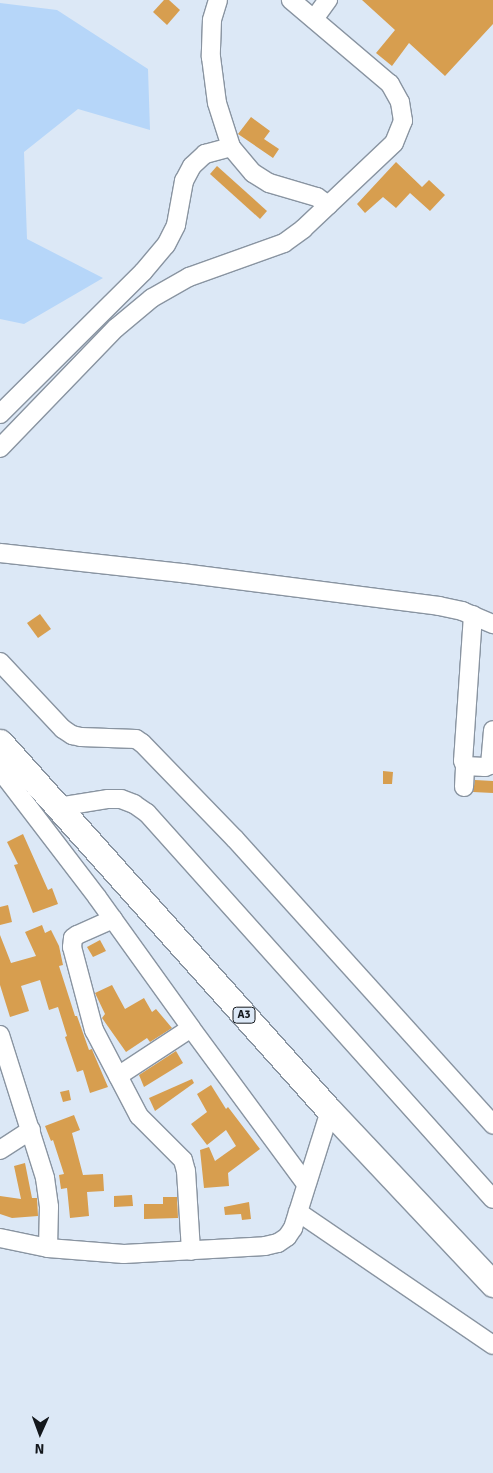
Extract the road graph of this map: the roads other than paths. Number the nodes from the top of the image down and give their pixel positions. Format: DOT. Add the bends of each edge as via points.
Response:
graph roads {
  1 [pos="218,0"];
  2 [pos="291,0"];
  3 [pos="328,0"];
  4 [pos="314,19"];
  5 [pos="231,147"];
  6 [pos="328,204"];
  7 [pos="0,414"];
  8 [pos="0,448"];
  9 [pos="0,553"];
  10 [pos="472,614"];
  11 [pos="493,624"];
  12 [pos="0,662"];
  13 [pos="493,730"];
  14 [pos="0,742"];
  15 [pos="465,766"];
  16 [pos="0,770"];
  17 [pos="464,787"];
  18 [pos="58,807"];
  19 [pos="113,919"];
  20 [pos="191,1028"];
  21 [pos="0,1035"];
  22 [pos="118,1076"];
  23 [pos="330,1111"];
  24 [pos="493,1125"];
  25 [pos="31,1130"];
  26 [pos="0,1150"];
  27 [pos="306,1184"];
  28 [pos="493,1199"];
  29 [pos="298,1212"];
  30 [pos="0,1238"];
  31 [pos="48,1248"];
  32 [pos="191,1251"];
  33 [pos="493,1284"];
  34 [pos="493,1345"];
  1 -- 5 [label="street" via="212,20 211,57 217,103"];
  2 -- 4 [label="street"];
  3 -- 4 [label="street"];
  4 -- 6 [label="street" via="390,84 400,102 403,121 394,142"];
  5 -- 6 [label="street" via="252,173 269,183 317,197"];
  5 -- 7 [label="street" via="205,154 192,166 184,181 176,225 166,245 143,272"];
  6 -- 8 [label="street" via="284,243 189,277 152,298 116,328"];
  9 -- 10 [label="street" via="182,573 429,605"];
  10 -- 11 [label="street"];
  10 -- 15 [label="street" via="462,761"];
  12 -- 24 [label="street" via="72,735 136,739 142,743 235,838"];
  13 -- 15 [label="street" via="490,765"];
  14 -- 18 [label="highway, A3"];
  15 -- 17 [label="street"];
  16 -- 19 [label="street"];
  18 -- 23 [label="highway, A3"];
  18 -- 28 [label="street" via="108,799 134,804 147,813"];
  19 -- 20 [label="street"];
  19 -- 22 [label="street" via="76,935 72,947 90,1022"];
  20 -- 22 [label="street"];
  20 -- 27 [label="street"];
  21 -- 25 [label="street"];
  22 -- 32 [label="street" via="139,1116 183,1160"];
  23 -- 27 [label="street"];
  23 -- 33 [label="highway, A3"];
  25 -- 26 [label="street"];
  25 -- 31 [label="street" via="48,1192"];
  27 -- 29 [label="street"];
  29 -- 32 [label="street" via="287,1237 278,1243"];
  29 -- 34 [label="street"];
  30 -- 31 [label="street"];
  31 -- 32 [label="street" via="124,1254"];
}
